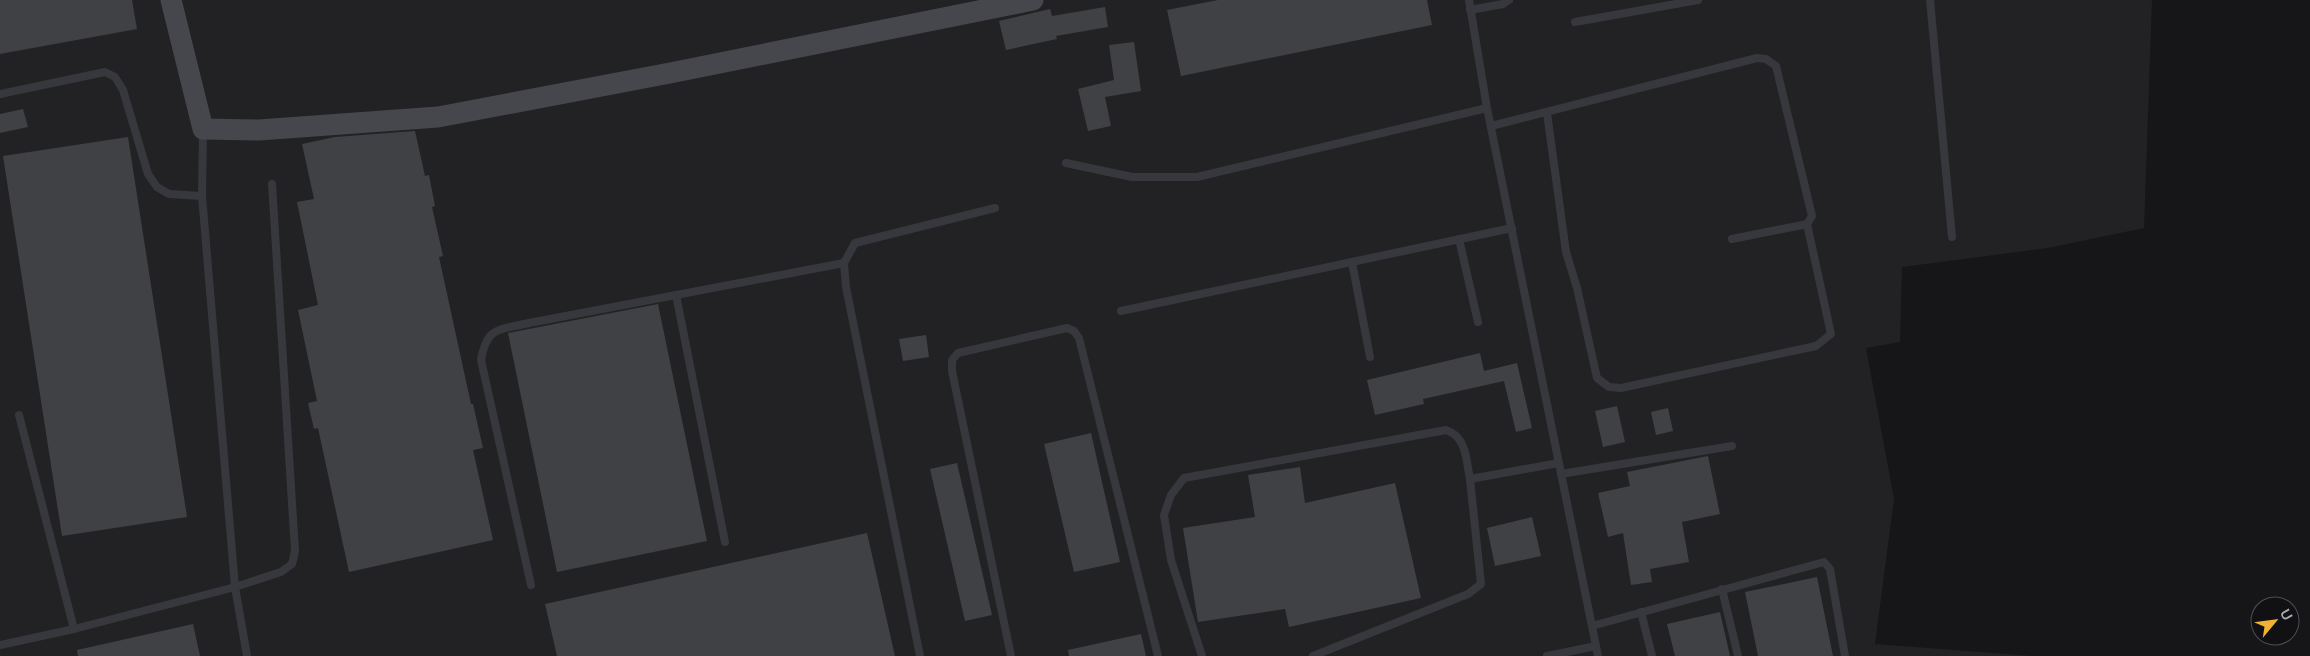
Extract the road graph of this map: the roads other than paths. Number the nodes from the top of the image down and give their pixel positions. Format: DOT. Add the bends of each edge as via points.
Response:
graph roads {
  1 [pos="171,0"];
  2 [pos="1033,0"];
  3 [pos="1469,0"];
  4 [pos="1509,0"];
  5 [pos="1698,0"];
  6 [pos="1930,0"];
  7 [pos="1470,10"];
  8 [pos="1575,22"];
  9 [pos="0,94"];
  10 [pos="1488,108"];
  11 [pos="1547,113"];
  12 [pos="1491,126"];
  13 [pos="203,129"];
  14 [pos="1066,163"];
  15 [pos="272,184"];
  16 [pos="202,196"];
  17 [pos="995,208"];
  18 [pos="1807,224"];
  19 [pos="1512,228"];
  20 [pos="1952,237"];
  21 [pos="1459,239"];
  22 [pos="1732,239"];
  23 [pos="1352,262"];
  24 [pos="844,263"];
  25 [pos="676,295"];
  26 [pos="1121,311"];
  27 [pos="1478,322"];
  28 [pos="1370,357"];
  29 [pos="19,415"];
  30 [pos="1732,446"];
  31 [pos="1559,462"];
  32 [pos="1561,474"];
  33 [pos="1470,479"];
  34 [pos="725,542"];
  35 [pos="531,584"];
  36 [pos="235,587"];
  37 [pos="1722,589"];
  38 [pos="1642,612"];
  39 [pos="1592,626"];
  40 [pos="74,629"];
  41 [pos="0,645"];
  42 [pos="1596,646"];
  43 [pos="247,656"];
  44 [pos="920,656"];
  45 [pos="1012,656"];
  46 [pos="1158,656"];
  47 [pos="1202,656"];
  48 [pos="1313,656"];
  49 [pos="1547,656"];
  50 [pos="1598,656"];
  51 [pos="1652,656"];
  52 [pos="1738,656"];
  53 [pos="1845,656"];
  1 -- 13 [label="main road"];
  2 -- 13 [label="main road" via="438,117 268,129"];
  3 -- 7 [label="lane"];
  4 -- 7 [label="lane"];
  5 -- 8 [label="lane"];
  6 -- 20 [label="lane"];
  7 -- 10 [label="lane"];
  9 -- 16 [label="lane" via="105,72 115,77 123,90 148,174 157,187 169,194"];
  10 -- 12 [label="lane"];
  10 -- 14 [label="lane" via="1197,177 1132,177"];
  11 -- 12 [label="lane"];
  11 -- 18 [label="lane" via="1757,58 1766,59 1776,66 1812,216"];
  11 -- 18 [label="lane" via="1566,252 1597,378 1609,387 1621,388 1816,346 1824,341 1831,334"];
  12 -- 19 [label="lane"];
  13 -- 16 [label="lane"];
  15 -- 36 [label="lane" via="296,551 292,564 281,572"];
  16 -- 36 [label="lane"];
  17 -- 24 [label="lane" via="855,243"];
  18 -- 22 [label="lane"];
  19 -- 21 [label="lane"];
  19 -- 31 [label="lane"];
  21 -- 23 [label="lane"];
  21 -- 27 [label="lane"];
  23 -- 26 [label="lane"];
  23 -- 28 [label="lane"];
  24 -- 25 [label="lane"];
  24 -- 44 [label="lane" via="846,287"];
  25 -- 34 [label="lane"];
  25 -- 35 [label="lane" via="495,331 484,341 481,360"];
  29 -- 40 [label="lane"];
  30 -- 32 [label="lane"];
  31 -- 32 [label="lane"];
  31 -- 33 [label="lane"];
  32 -- 39 [label="lane"];
  33 -- 47 [label="lane" via="1462,440 1446,430 1184,478 1171,496 1164,516 1171,560"];
  33 -- 48 [label="lane" via="1481,584 1468,594"];
  36 -- 40 [label="lane"];
  36 -- 43 [label="lane"];
  37 -- 38 [label="lane"];
  37 -- 52 [label="lane"];
  37 -- 53 [label="lane" via="1824,562 1830,569"];
  38 -- 39 [label="lane"];
  38 -- 51 [label="lane"];
  39 -- 42 [label="lane"];
  40 -- 41 [label="lane"];
  42 -- 49 [label="lane"];
  42 -- 50 [label="lane"];
  45 -- 46 [label="lane" via="952,360 958,353 1067,328 1079,338"];
}
